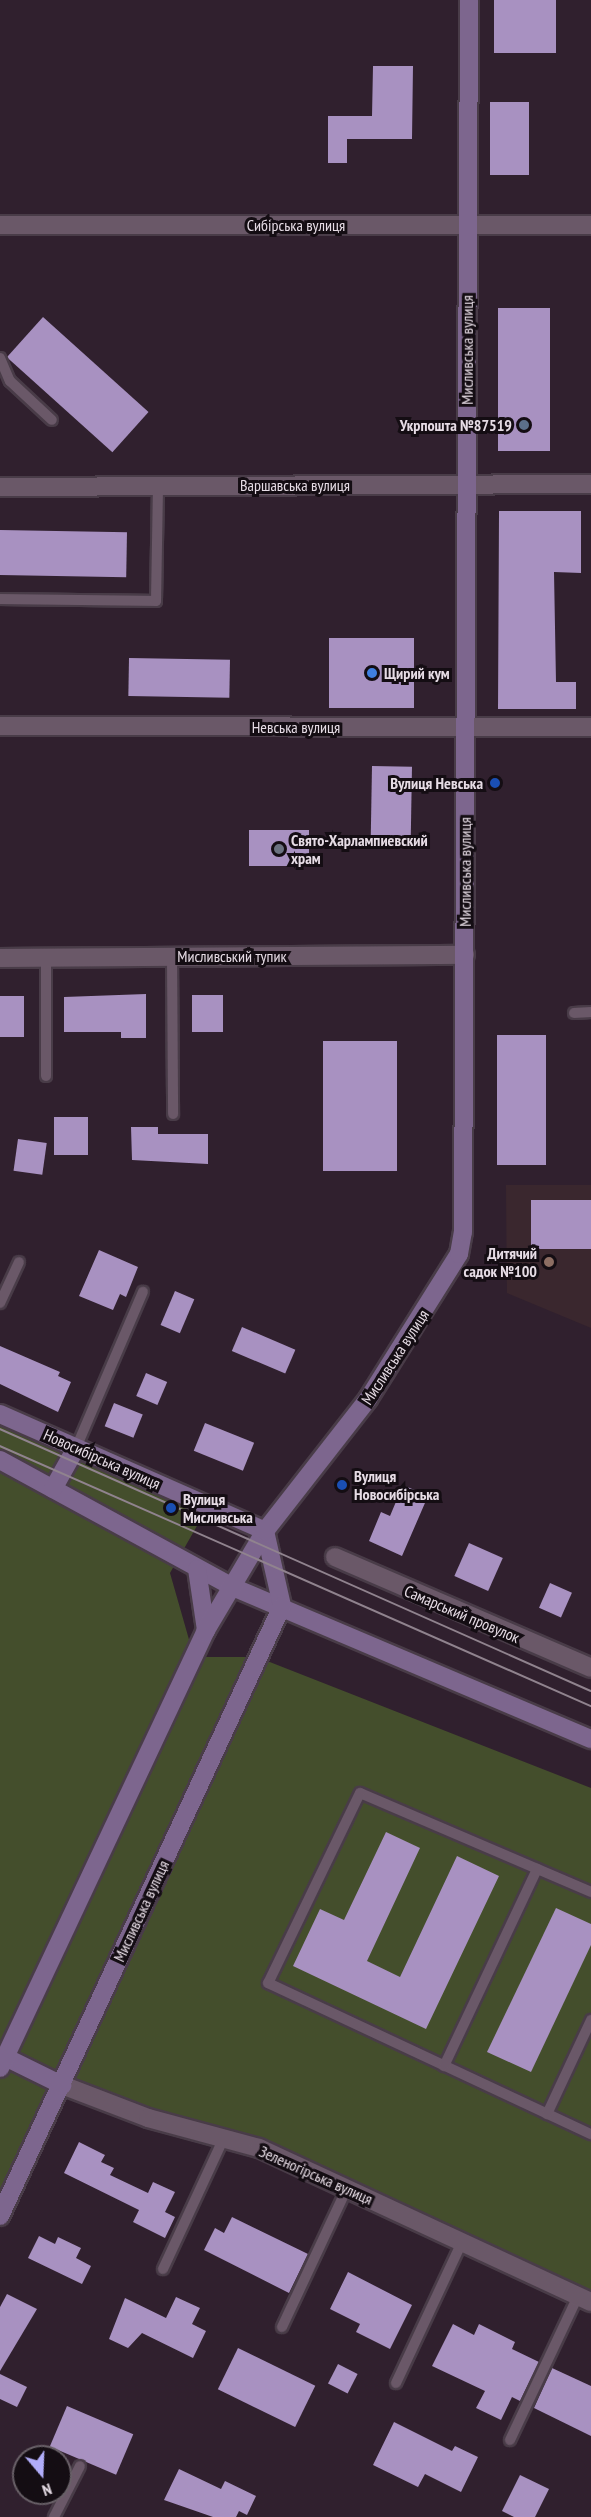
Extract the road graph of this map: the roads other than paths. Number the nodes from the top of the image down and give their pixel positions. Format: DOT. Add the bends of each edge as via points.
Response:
graph roads {
  1 [pos="469,0"];
  2 [pos="0,225"];
  3 [pos="468,225"];
  4 [pos="591,225"];
  5 [pos="0,358"];
  6 [pos="52,420"];
  7 [pos="591,484"];
  8 [pos="467,485"];
  9 [pos="158,486"];
  10 [pos="0,487"];
  11 [pos="0,599"];
  12 [pos="0,726"];
  13 [pos="466,727"];
  14 [pos="591,727"];
  15 [pos="465,955"];
  16 [pos="172,956"];
  17 [pos="0,958"];
  18 [pos="46,958"];
  19 [pos="574,1012"];
  20 [pos="591,1012"];
  21 [pos="46,1076"];
  22 [pos="173,1114"];
  23 [pos="19,1262"];
  24 [pos="143,1292"];
  25 [pos="0,1303"];
  26 [pos="0,1414"];
  27 [pos="76,1448"];
  28 [pos="0,1460"];
  29 [pos="53,1489"];
  30 [pos="264,1531"];
  31 [pos="335,1557"];
  32 [pos="197,1569"];
  33 [pos="235,1588"];
  34 [pos="282,1606"];
  35 [pos="207,1629"];
  36 [pos="591,1668"];
  37 [pos="591,1739"];
  38 [pos="537,1869"];
  39 [pos="591,1892"];
  40 [pos="591,2020"];
  41 [pos="2,2060"];
  42 [pos="444,2066"];
  43 [pos="62,2085"];
  44 [pos="546,2114"];
  45 [pos="591,2134"];
  46 [pos="223,2140"];
  47 [pos="346,2188"];
  48 [pos="0,2216"];
  49 [pos="462,2242"];
  50 [pos="163,2269"];
  51 [pos="584,2299"];
  52 [pos="282,2327"];
  53 [pos="396,2383"];
  54 [pos="510,2440"];
  55 [pos="80,2466"];
  56 [pos="54,2517"];
  1 -- 3 [label="street, Мисливська вулиця"];
  2 -- 3 [label="street, Сибірська вулиця"];
  3 -- 4 [label="street, Сибірська вулиця"];
  3 -- 8 [label="street, Мисливська вулиця"];
  5 -- 6 [label="lane" via="10,381"];
  7 -- 8 [label="street, Варшавська вулиця"];
  8 -- 9 [label="street, Варшавська вулиця"];
  8 -- 13 [label="street, Мисливська вулиця"];
  9 -- 10 [label="street, Варшавська вулиця"];
  9 -- 11 [label="lane" via="156,602"];
  12 -- 13 [label="street, Невська вулиця"];
  13 -- 14 [label="street, Невська вулиця"];
  13 -- 15 [label="street, Мисливська вулиця"];
  15 -- 16 [label="street, Мисливський тупик"];
  15 -- 30 [label="street, Мисливська вулиця" via="463,1233 459,1254 368,1399"];
  16 -- 18 [label="street, Мисливський тупик"];
  16 -- 22 [label="lane"];
  17 -- 18 [label="street, Мисливський тупик"];
  18 -- 21 [label="lane"];
  19 -- 20 [label="lane"];
  23 -- 25 [label="lane"];
  24 -- 27 [label="lane"];
  26 -- 27 [label="street, Новосибірська вулиця"];
  27 -- 29 [label="street"];
  27 -- 30 [label="street, Новосибірська вулиця"];
  28 -- 29 [label="street"];
  29 -- 32 [label="street"];
  30 -- 33 [label="street, Мисливська вулиця"];
  30 -- 34 [label="street"];
  31 -- 36 [label="street, Самарський провулок"];
  32 -- 33 [label="street"];
  32 -- 35 [label="street"];
  33 -- 34 [label="street"];
  33 -- 35 [label="street, Мисливська вулиця"];
  34 -- 37 [label="street"];
  34 -- 43 [label="street, Мисливська вулиця"];
  35 -- 41 [label="street, Мисливська вулиця"];
  38 -- 39 [label="lane"];
  38 -- 42 [label="lane"];
  38 -- 42 [label="lane" via="360,1794 268,1983"];
  40 -- 44 [label="lane"];
  41 -- 43 [label="street, Зеленогірська вулиця"];
  42 -- 44 [label="lane"];
  43 -- 46 [label="street, Зеленогірська вулиця"];
  43 -- 48 [label="street, Мисливська вулиця"];
  44 -- 45 [label="lane"];
  46 -- 47 [label="street, Зеленогірська вулиця" via="259,2148"];
  46 -- 50 [label="lane"];
  47 -- 49 [label="street, Зеленогірська вулиця"];
  47 -- 52 [label="lane"];
  49 -- 51 [label="street, Зеленогірська вулиця"];
  49 -- 53 [label="lane"];
  51 -- 54 [label="lane"];
  55 -- 56 [label="lane"];
}
